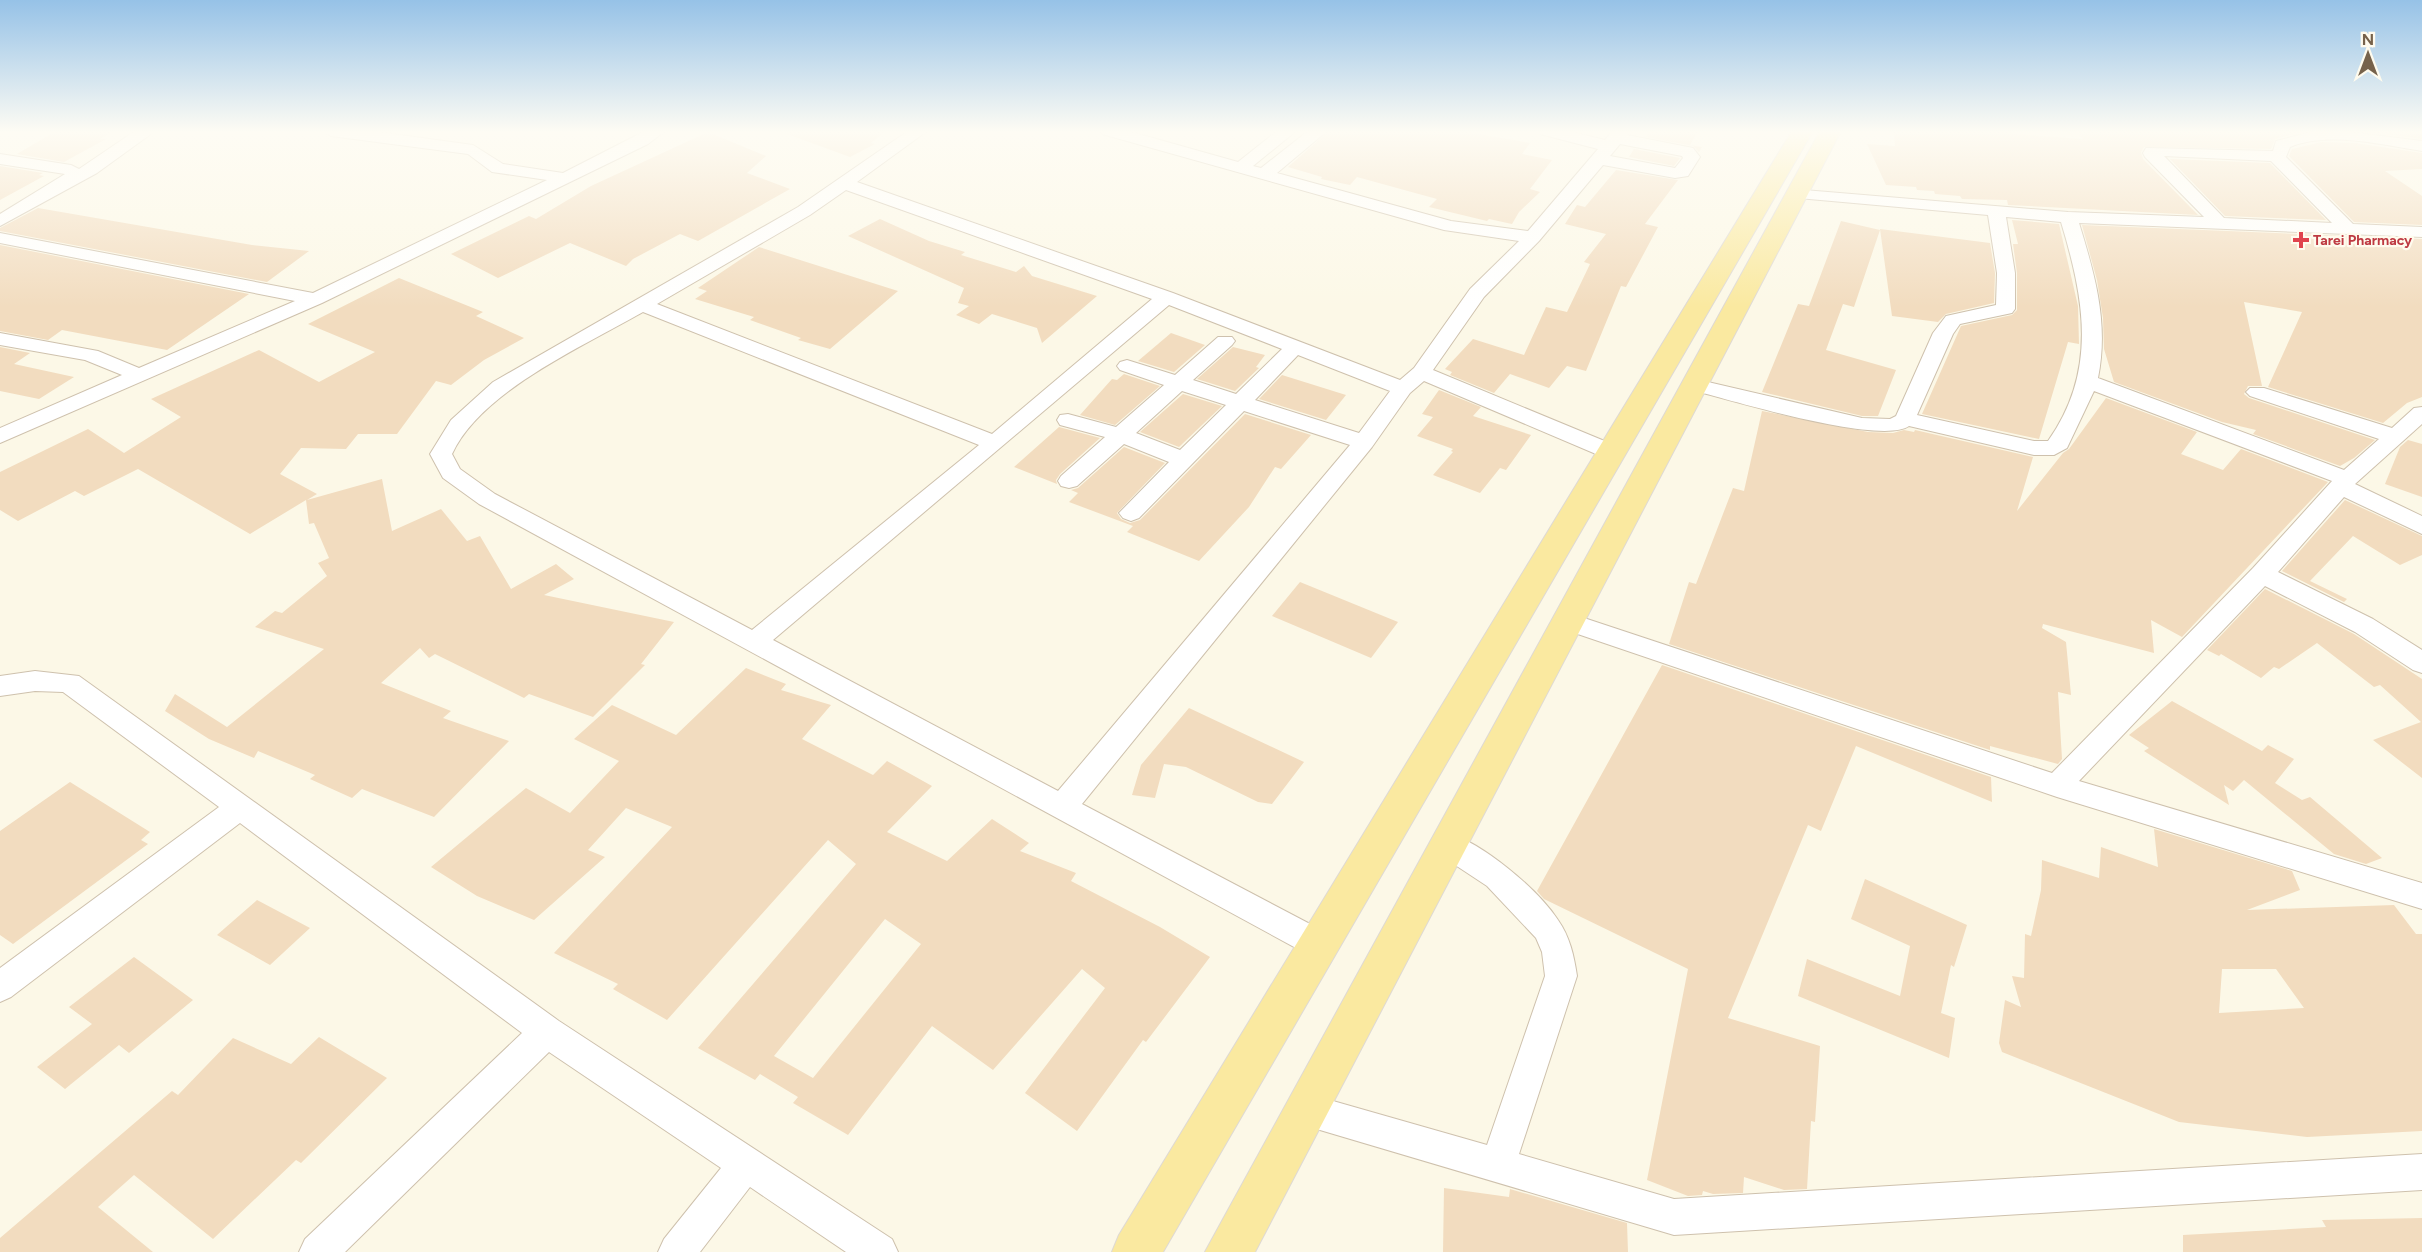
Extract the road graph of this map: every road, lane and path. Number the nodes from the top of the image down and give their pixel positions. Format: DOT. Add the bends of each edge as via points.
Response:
graph roads {
  1 [pos="55,189"];
  2 [pos="541,189"];
  3 [pos="834,189"];
  4 [pos="861,189"];
  5 [pos="1316,189"];
  6 [pos="1573,189"];
  7 [pos="1768,189"];
  8 [pos="1800,189"];
  9 [pos="2186,189"];
  10 [pos="2309,189"];
  11 [pos="1798,193"];
  12 [pos="1997,212"];
  13 [pos="2068,217"];
  14 [pos="0,221"];
  15 [pos="2220,224"];
  16 [pos="2348,229"];
  17 [pos="2422,232"];
  18 [pos="1533,237"];
  19 [pos="0,238"];
  20 [pos="1166,297"];
  21 [pos="315,299"];
  22 [pos="641,303"];
  23 [pos="0,339"];
  24 [pos="1225,341"];
  25 [pos="1294,347"];
  26 [pos="1127,366"];
  27 [pos="1421,372"];
  28 [pos="138,376"];
  29 [pos="2087,381"];
  30 [pos="1178,384"];
  31 [pos="1695,385"];
  32 [pos="1403,389"];
  33 [pos="2257,392"];
  34 [pos="1242,402"];
  35 [pos="2422,413"];
  36 [pos="0,414"];
  37 [pos="1905,419"];
  38 [pos="1068,420"];
  39 [pos="9,433"];
  40 [pos="1121,435"];
  41 [pos="2393,436"];
  42 [pos="1364,442"];
  43 [pos="995,443"];
  44 [pos="1611,452"];
  45 [pos="1184,460"];
  46 [pos="1069,481"];
  47 [pos="2344,482"];
  48 [pos="1131,513"];
  49 [pos="2422,526"];
  50 [pos="2262,574"];
  51 [pos="1569,622"];
  52 [pos="754,642"];
  53 [pos="2422,663"];
  54 [pos="0,686"];
  55 [pos="2057,786"];
  56 [pos="1062,807"];
  57 [pos="238,808"];
  58 [pos="1447,844"];
  59 [pos="2422,896"];
  60 [pos="1318,944"];
  61 [pos="0,987"];
  62 [pos="547,1032"];
  63 [pos="1305,1110"];
  64 [pos="746,1164"];
  65 [pos="1498,1164"];
  66 [pos="2422,1172"];
  67 [pos="318,1252"];
  68 [pos="677,1252"];
  69 [pos="879,1252"];
  70 [pos="1136,1252"];
  71 [pos="1229,1252"];
  1 -- 14 [label="street"];
  2 -- 21 [label="street"];
  3 -- 22 [label="street" via="804,211"];
  4 -- 20 [label="street"];
  5 -- 18 [label="street" via="1450,226"];
  6 -- 18 [label="street"];
  7 -- 44 [label="main road"];
  8 -- 11 [label="main road"];
  9 -- 15 [label="street"];
  10 -- 16 [label="street"];
  11 -- 12 [label="street"];
  11 -- 31 [label="main road"];
  12 -- 13 [label="street"];
  12 -- 37 [label="street" via="2009,291 2005,309 1953,320 1943,333"];
  13 -- 15 [label="street"];
  13 -- 29 [label="street" via="2090,286 2095,334"];
  15 -- 16 [label="street"];
  16 -- 17 [label="street"];
  18 -- 27 [label="street" via="1477,293"];
  19 -- 21 [label="street"];
  20 -- 25 [label="street"];
  20 -- 43 [label="street"];
  21 -- 28 [label="street"];
  22 -- 43 [label="street"];
  22 -- 52 [label="street" via="500,386 471,408 448,435 441,454 451,473 488,499"];
  23 -- 28 [label="street" via="107,359"];
  24 -- 30 [label="street"];
  25 -- 32 [label="street"];
  25 -- 34 [label="street"];
  26 -- 30 [label="street"];
  27 -- 32 [label="street"];
  27 -- 44 [label="street"];
  28 -- 39 [label="street"];
  29 -- 37 [label="street" via="2054,448 2034,448"];
  29 -- 47 [label="street"];
  30 -- 34 [label="street"];
  30 -- 40 [label="street"];
  31 -- 37 [label="street" via="1862,424 1895,426"];
  31 -- 51 [label="main road"];
  32 -- 42 [label="street"];
  33 -- 41 [label="street"];
  34 -- 42 [label="street"];
  34 -- 45 [label="street"];
  35 -- 41 [label="street"];
  36 -- 39 [label="street"];
  38 -- 40 [label="street"];
  40 -- 45 [label="street"];
  40 -- 46 [label="street"];
  41 -- 47 [label="street"];
  42 -- 56 [label="street"];
  43 -- 52 [label="street"];
  44 -- 60 [label="main road"];
  45 -- 48 [label="street"];
  47 -- 49 [label="street"];
  47 -- 50 [label="street"];
  50 -- 53 [label="street" via="2355,619"];
  50 -- 55 [label="street"];
  51 -- 55 [label="street"];
  51 -- 58 [label="main road"];
  52 -- 56 [label="street"];
  54 -- 57 [label="street" via="19,681 70,683"];
  55 -- 59 [label="street"];
  56 -- 60 [label="street"];
  57 -- 61 [label="street"];
  57 -- 62 [label="street"];
  58 -- 63 [label="main road"];
  58 -- 65 [label="street" via="1498,877 1547,929 1558,952 1561,976"];
  60 -- 70 [label="main road"];
  62 -- 64 [label="street"];
  62 -- 67 [label="street"];
  63 -- 65 [label="street"];
  63 -- 71 [label="main road"];
  64 -- 68 [label="street"];
  64 -- 69 [label="street"];
  65 -- 66 [label="street" via="1674,1217"];
}
